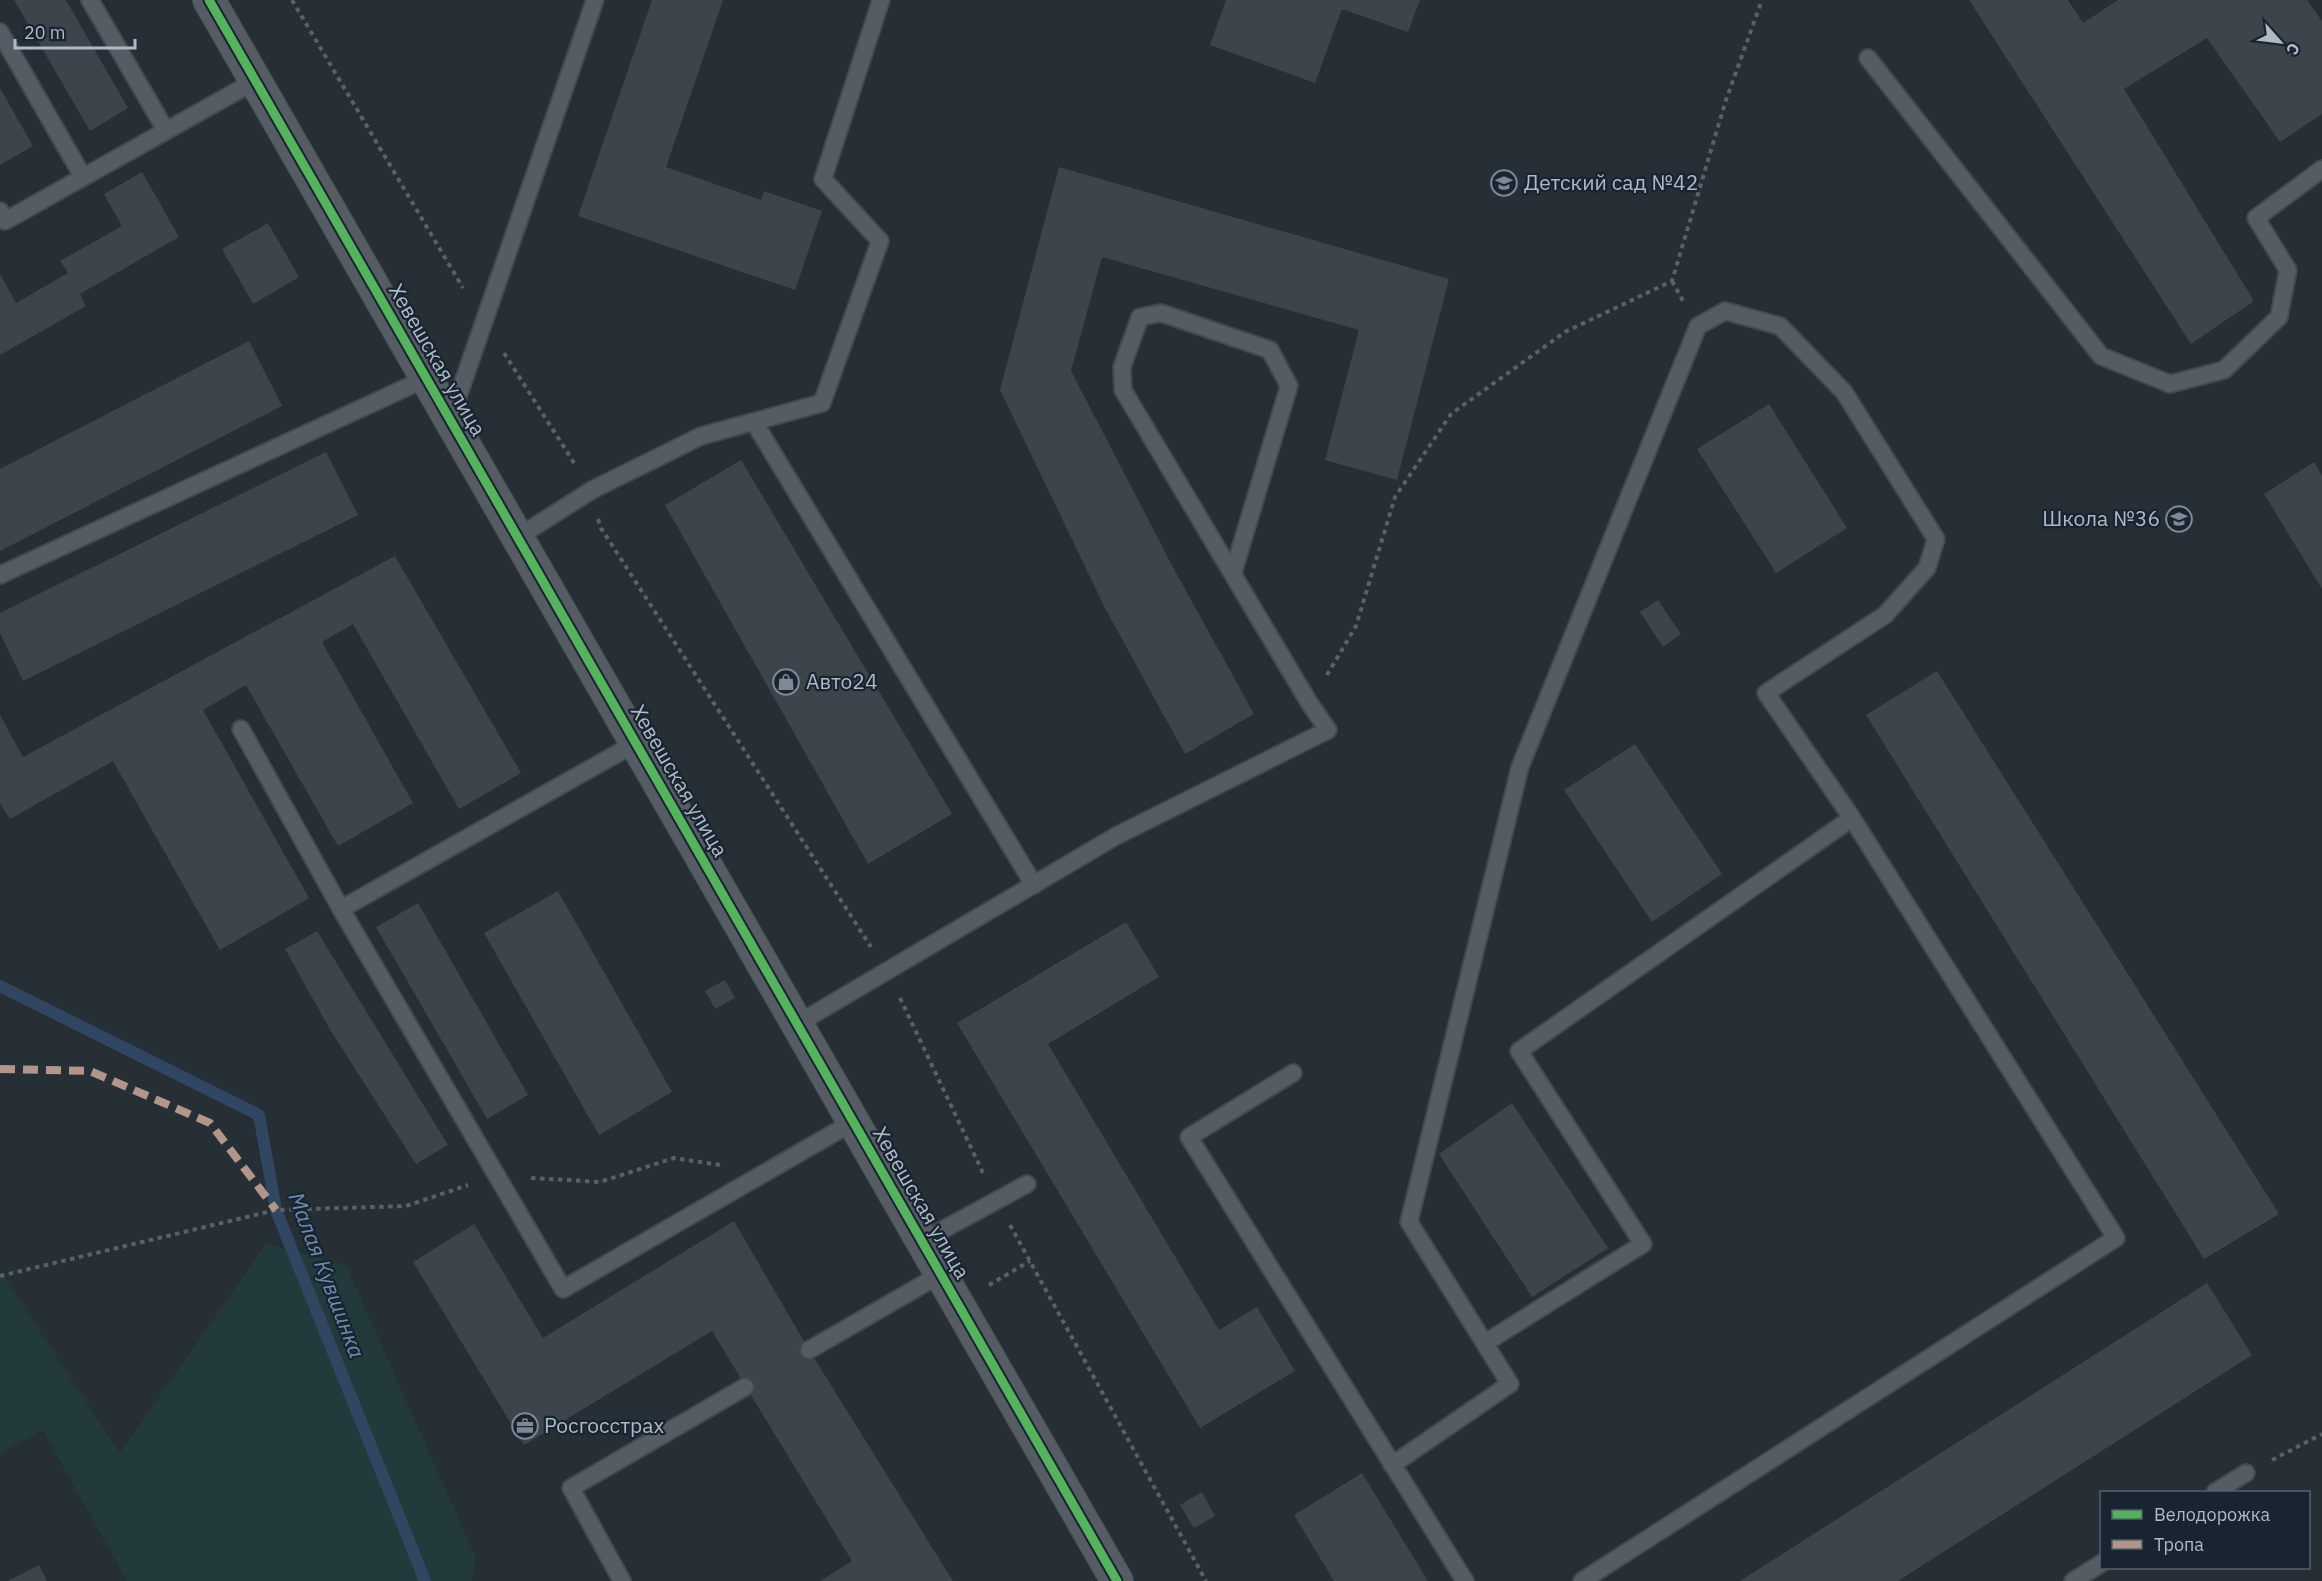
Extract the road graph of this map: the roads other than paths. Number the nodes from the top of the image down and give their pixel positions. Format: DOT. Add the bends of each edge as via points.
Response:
graph roads {
  1 [pos="90,0"];
  2 [pos="209,0"];
  3 [pos="595,0"];
  4 [pos="881,0"];
  5 [pos="0,32"];
  6 [pos="1868,58"];
  7 [pos="255,81"];
  8 [pos="165,129"];
  9 [pos="2322,169"];
  10 [pos="82,177"];
  11 [pos="0,211"];
  12 [pos="427,378"];
  13 [pos="450,420"];
  14 [pos="753,422"];
  15 [pos="518,537"];
  16 [pos="1233,573"];
  17 [pos="0,575"];
  18 [pos="241,729"];
  19 [pos="636,743"];
  20 [pos="1852,818"];
  21 [pos="1034,885"];
  22 [pos="340,909"];
  23 [pos="797,1024"];
  24 [pos="1293,1073"];
  25 [pos="853,1122"];
  26 [pos="1027,1184"];
  27 [pos="922,1240"];
  28 [pos="941,1274"];
  29 [pos="1485,1343"];
  30 [pos="809,1350"];
  31 [pos="745,1387"];
  32 [pos="1392,1465"];
  33 [pos="2246,1473"];
  34 [pos="2217,1491"];
  35 [pos="2100,1564"];
  36 [pos="622,1581"];
  37 [pos="1117,1581"];
  38 [pos="1465,1581"];
  39 [pos="1582,1581"];
  40 [pos="2073,1581"];
  1 -- 8 [label="lane"];
  2 -- 7 [label="street, Хевешская улица"];
  3 -- 13 [label="lane"];
  4 -- 14 [label="lane" via="823,179 880,242 822,403"];
  5 -- 10 [label="lane"];
  6 -- 9 [label="lane" via="2101,356 2170,384 2224,370 2279,317 2288,270 2256,218"];
  7 -- 8 [label="lane"];
  7 -- 12 [label="street, Хевешская улица"];
  8 -- 10 [label="lane"];
  10 -- 11 [label="lane" via="5,220"];
  12 -- 13 [label="street, Хевешская улица"];
  12 -- 17 [label="lane"];
  13 -- 15 [label="street, Хевешская улица"];
  14 -- 15 [label="lane" via="700,436 592,490"];
  14 -- 21 [label="lane"];
  15 -- 19 [label="street, Хевешская улица"];
  16 -- 16 [label="lane" via="1123,390 1122,367 1140,317 1161,313 1270,350 1289,386"];
  16 -- 21 [label="lane" via="1328,730 1116,836"];
  18 -- 22 [label="lane"];
  19 -- 22 [label="lane"];
  19 -- 23 [label="street, Хевешская улица"];
  20 -- 29 [label="lane" via="1519,1051 1643,1244"];
  20 -- 29 [label="lane" via="1767,693 1885,615 1928,568 1936,539 1844,392 1780,326 1725,310 1698,326 1520,767 1409,1222"];
  20 -- 39 [label="lane" via="2116,1238"];
  21 -- 23 [label="lane"];
  22 -- 25 [label="lane" via="563,1289"];
  23 -- 25 [label="street, Хевешская улица"];
  24 -- 32 [label="lane" via="1189,1137"];
  25 -- 27 [label="street, Хевешская улица"];
  26 -- 27 [label="lane"];
  27 -- 28 [label="street, Хевешская улица"];
  28 -- 30 [label="lane"];
  28 -- 37 [label="street, Хевешская улица"];
  29 -- 32 [label="lane" via="1510,1384"];
  31 -- 36 [label="lane" via="571,1488"];
  32 -- 38 [label="lane"];
  33 -- 34 [label="lane"];
  35 -- 40 [label="lane"];
}
